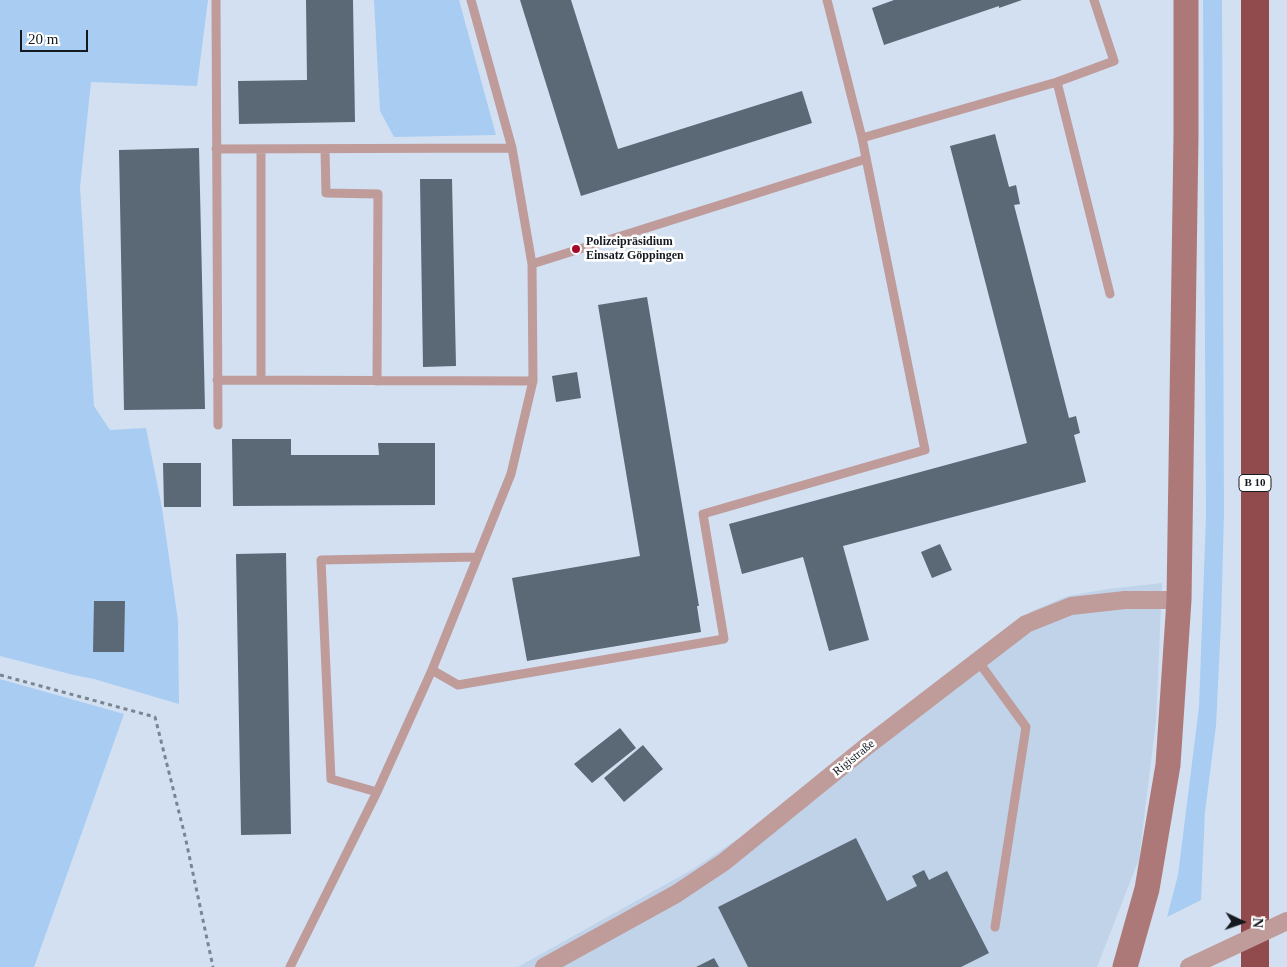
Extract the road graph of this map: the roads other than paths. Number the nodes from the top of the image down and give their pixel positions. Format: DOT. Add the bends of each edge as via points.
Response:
graph roads {
  1 [pos="216,0"];
  2 [pos="471,0"];
  3 [pos="827,0"];
  4 [pos="1094,0"];
  5 [pos="1186,0"];
  6 [pos="1255,0"];
  7 [pos="1057,82"];
  8 [pos="862,138"];
  9 [pos="512,148"];
  10 [pos="216,149"];
  11 [pos="261,149"];
  12 [pos="325,149"];
  13 [pos="866,159"];
  14 [pos="532,264"];
  15 [pos="1110,294"];
  16 [pos="217,380"];
  17 [pos="261,380"];
  18 [pos="377,380"];
  19 [pos="532,381"];
  20 [pos="218,425"];
  21 [pos="477,557"];
  22 [pos="1179,600"];
  23 [pos="978,661"];
  24 [pos="432,670"];
  25 [pos="377,792"];
  26 [pos="1287,921"];
  27 [pos="995,927"];
  28 [pos="290,967"];
  29 [pos="544,967"];
  30 [pos="1125,967"];
  31 [pos="1189,967"];
  32 [pos="1255,967"];
  1 -- 10 [label="lane"];
  2 -- 9 [label="lane"];
  3 -- 8 [label="lane"];
  4 -- 7 [label="lane" via="1114,61"];
  5 -- 22 [label="main road"];
  6 -- 32 [label="highway, B 10"];
  7 -- 8 [label="lane"];
  7 -- 15 [label="lane"];
  8 -- 13 [label="lane"];
  9 -- 12 [label="lane"];
  9 -- 14 [label="lane"];
  10 -- 11 [label="lane"];
  10 -- 16 [label="lane"];
  11 -- 12 [label="lane"];
  11 -- 17 [label="lane"];
  12 -- 18 [label="lane" via="326,192 378,194"];
  13 -- 14 [label="lane"];
  13 -- 24 [label="lane" via="925,450 703,514 724,639 458,685"];
  14 -- 19 [label="lane"];
  16 -- 17 [label="lane"];
  16 -- 20 [label="lane"];
  17 -- 18 [label="lane"];
  18 -- 19 [label="lane"];
  19 -- 21 [label="lane" via="511,474"];
  21 -- 24 [label="lane"];
  21 -- 25 [label="lane" via="321,560 330,779"];
  22 -- 23 [label="street, Rigistraße" via="1125,600 1071,606 1026,624"];
  22 -- 30 [label="main road" via="1168,765 1147,890"];
  23 -- 27 [label="lane" via="1026,727"];
  23 -- 29 [label="street, Rigistraße" via="724,862 676,894"];
  24 -- 25 [label="lane"];
  25 -- 28 [label="lane"];
  26 -- 31 [label="street, bridge"];
}
